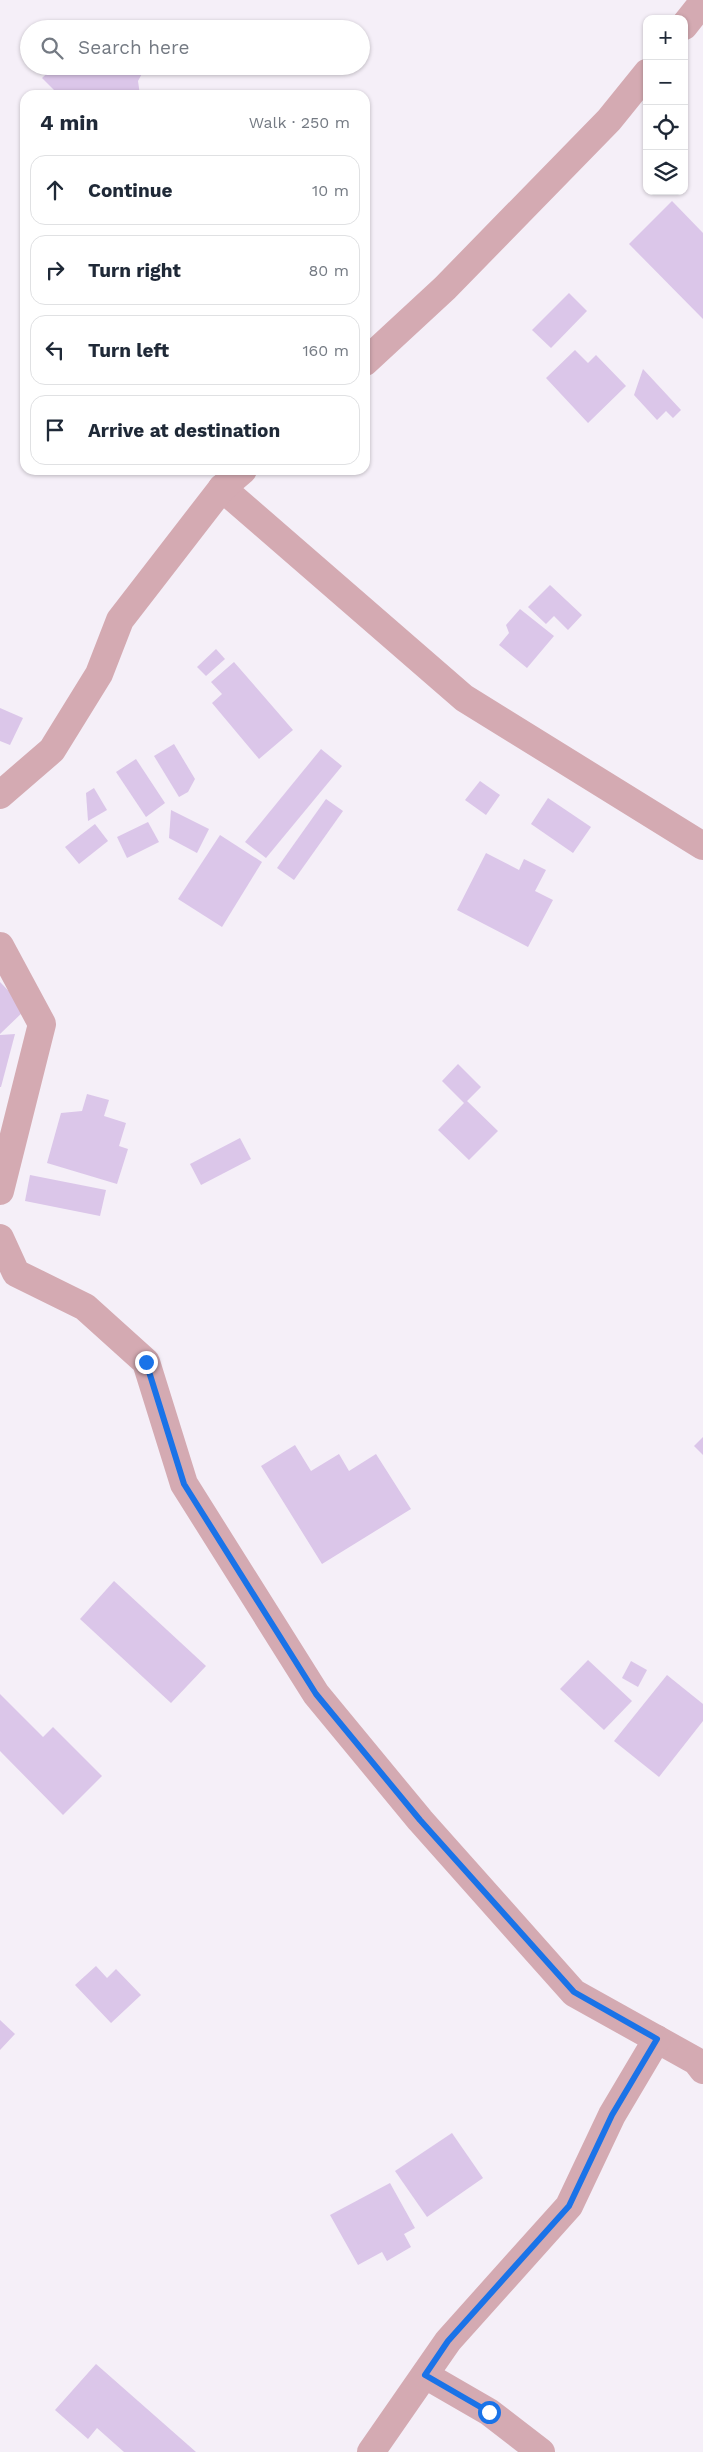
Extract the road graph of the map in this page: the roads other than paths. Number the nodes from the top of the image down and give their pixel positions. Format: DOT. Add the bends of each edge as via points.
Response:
graph roads {
  1 [pos="703,2"];
  2 [pos="688,21"];
  3 [pos="643,78"];
  4 [pos="370,357"];
  5 [pos="237,475"];
  6 [pos="222,488"];
  7 [pos="0,795"];
  8 [pos="703,846"];
  9 [pos="0,946"];
  10 [pos="0,1191"];
  11 [pos="0,1238"];
  12 [pos="657,2039"];
  13 [pos="703,2070"];
  14 [pos="425,2375"];
  15 [pos="371,2452"];
  16 [pos="541,2452"];
  1 -- 2 [label="street"];
  3 -- 4 [label="street" via="609,120 445,288"];
  5 -- 6 [label="street"];
  6 -- 7 [label="street" via="120,620 99,674 52,750"];
  6 -- 8 [label="street" via="464,698"];
  9 -- 10 [label="street" via="42,1024"];
  11 -- 12 [label="street" via="16,1273 85,1307 146,1362 184,1484 316,1694 420,1820 574,1992"];
  12 -- 13 [label="street" via="696,2061"];
  12 -- 14 [label="street" via="612,2115 569,2206 448,2341"];
  14 -- 15 [label="street"];
  14 -- 16 [label="street" via="489,2412"];
}
